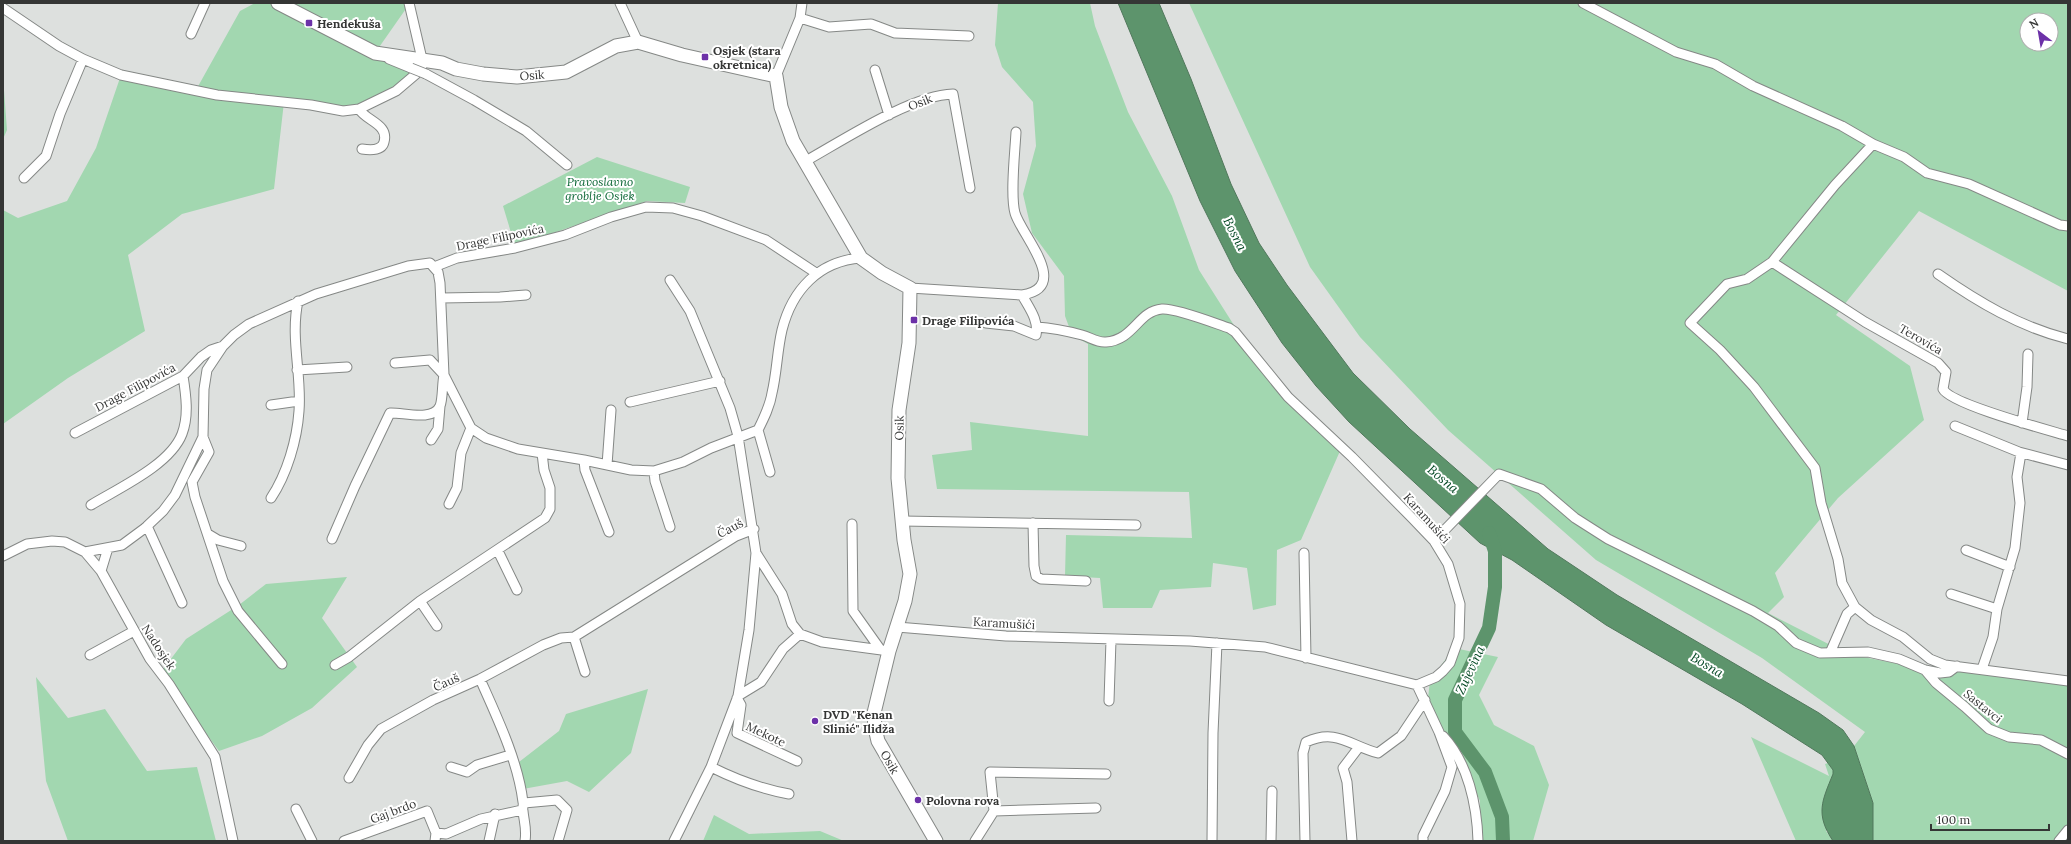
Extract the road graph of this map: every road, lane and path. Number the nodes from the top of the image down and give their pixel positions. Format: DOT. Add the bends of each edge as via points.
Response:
graph roads {
  1 [pos="205,3"];
  2 [pos="278,3"];
  3 [pos="409,3"];
  4 [pos="620,3"];
  5 [pos="802,3"];
  6 [pos="1583,3"];
  7 [pos="3,8"];
  8 [pos="800,18"];
  9 [pos="191,34"];
  10 [pos="970,36"];
  11 [pos="638,42"];
  12 [pos="375,53"];
  13 [pos="83,59"];
  14 [pos="424,60"];
  15 [pos="875,70"];
  16 [pos="776,76"];
  17 [pos="359,109"];
  18 [pos="889,115"];
  19 [pos="1016,132"];
  20 [pos="1873,144"];
  21 [pos="362,149"];
  22 [pos="804,162"];
  23 [pos="567,165"];
  24 [pos="24,178"];
  25 [pos="970,188"];
  26 [pos="2068,226"];
  27 [pos="861,258"];
  28 [pos="1772,262"];
  29 [pos="434,267"];
  30 [pos="816,273"];
  31 [pos="1938,274"];
  32 [pos="670,280"];
  33 [pos="910,288"];
  34 [pos="526,295"];
  35 [pos="1022,295"];
  36 [pos="441,298"];
  37 [pos="298,302"];
  38 [pos="986,323"];
  39 [pos="1038,327"];
  40 [pos="2068,340"];
  41 [pos="223,346"];
  42 [pos="2028,354"];
  43 [pos="395,363"];
  44 [pos="347,367"];
  45 [pos="297,370"];
  46 [pos="444,375"];
  47 [pos="183,376"];
  48 [pos="720,380"];
  49 [pos="299,402"];
  50 [pos="630,402"];
  51 [pos="271,405"];
  52 [pos="440,406"];
  53 [pos="611,410"];
  54 [pos="2022,423"];
  55 [pos="1955,426"];
  56 [pos="471,428"];
  57 [pos="758,430"];
  58 [pos="75,433"];
  59 [pos="738,436"];
  60 [pos="2068,436"];
  61 [pos="203,437"];
  62 [pos="430,440"];
  63 [pos="542,453"];
  64 [pos="2021,453"];
  65 [pos="584,460"];
  66 [pos="607,465"];
  67 [pos="2068,465"];
  68 [pos="654,471"];
  69 [pos="770,472"];
  70 [pos="271,498"];
  71 [pos="449,504"];
  72 [pos="91,505"];
  73 [pos="902,521"];
  74 [pos="1033,523"];
  75 [pos="852,524"];
  76 [pos="1136,525"];
  77 [pos="147,526"];
  78 [pos="670,527"];
  79 [pos="754,529"];
  80 [pos="610,532"];
  81 [pos="208,534"];
  82 [pos="332,539"];
  83 [pos="1434,541"];
  84 [pos="240,546"];
  85 [pos="108,548"];
  86 [pos="1966,550"];
  87 [pos="498,551"];
  88 [pos="85,552"];
  89 [pos="1304,553"];
  90 [pos="756,554"];
  91 [pos="3,556"];
  92 [pos="2010,566"];
  93 [pos="101,571"];
  94 [pos="1086,581"];
  95 [pos="517,590"];
  96 [pos="1951,594"];
  97 [pos="420,601"];
  98 [pos="182,603"];
  99 [pos="1855,607"];
  100 [pos="1997,609"];
  101 [pos="437,626"];
  102 [pos="897,627"];
  103 [pos="134,631"];
  104 [pos="800,634"];
  105 [pos="574,637"];
  106 [pos="1111,640"];
  107 [pos="1217,643"];
  108 [pos="884,650"];
  109 [pos="1830,653"];
  110 [pos="90,655"];
  111 [pos="1306,658"];
  112 [pos="282,664"];
  113 [pos="334,665"];
  114 [pos="1957,666"];
  115 [pos="1982,669"];
  116 [pos="1925,670"];
  117 [pos="585,672"];
  118 [pos="480,679"];
  119 [pos="2068,681"];
  120 [pos="1417,685"];
  121 [pos="738,697"];
  122 [pos="1425,700"];
  123 [pos="1109,701"];
  124 [pos="1439,732"];
  125 [pos="1358,747"];
  126 [pos="2068,754"];
  127 [pos="510,755"];
  128 [pos="797,761"];
  129 [pos="451,767"];
  130 [pos="712,767"];
  131 [pos="1106,774"];
  132 [pos="349,778"];
  133 [pos="1272,791"];
  134 [pos="789,794"];
  135 [pos="523,806"];
  136 [pos="1096,808"];
  137 [pos="296,809"];
  138 [pos="994,811"];
  139 [pos="495,814"];
  140 [pos="2068,830"];
  141 [pos="369,837"];
  142 [pos="436,837"];
  143 [pos="233,841"];
  144 [pos="312,841"];
  145 [pos="344,841"];
  146 [pos="489,841"];
  147 [pos="525,841"];
  148 [pos="558,841"];
  149 [pos="674,841"];
  150 [pos="936,841"];
  151 [pos="975,841"];
  152 [pos="1212,841"];
  153 [pos="1271,841"];
  154 [pos="1305,841"];
  155 [pos="1352,841"];
  156 [pos="1423,841"];
  157 [pos="1478,841"];
  158 [pos="2059,841"];
  1 -- 9 [label="street"];
  2 -- 12 [label="main road, Osik"];
  3 -- 14 [label="street"];
  4 -- 11 [label="street"];
  5 -- 8 [label="street"];
  6 -- 20 [label="street" via="1676,52 1715,64 1753,86 1842,126"];
  7 -- 13 [label="street"];
  8 -- 10 [label="street" via="829,27 871,24 895,33"];
  8 -- 16 [label="street"];
  11 -- 14 [label="main road, Osik" via="616,46 566,72 517,77 476,73"];
  11 -- 16 [label="main road, Osik" via="682,55"];
  12 -- 14 [label="main road, Osik"];
  12 -- 23 [label="street, bridge" via="426,74 474,100 526,131"];
  13 -- 17 [label="street" via="121,75 218,95 344,111"];
  13 -- 24 [label="street" via="46,156"];
  14 -- 17 [label="street" via="416,74 396,91"];
  15 -- 18 [label="street"];
  16 -- 22 [label="main road" via="787,124"];
  17 -- 21 [label="street" via="380,126 384,134 384,142 380,148"];
  18 -- 22 [label="street, Osik"];
  18 -- 25 [label="street, Osik" via="931,96 953,94"];
  19 -- 35 [label="street" via="1015,212 1020,225 1038,252 1044,271 1038,289"];
  20 -- 26 [label="street" via="1904,158 1927,173 1969,184 2060,225"];
  20 -- 28 [label="street" via="1835,185"];
  22 -- 27 [label="main road"];
  27 -- 30 [label="street" via="849,258"];
  27 -- 33 [label="main road"];
  28 -- 54 [label="street, Terovića" via="1866,322 1938,363 1946,372 1944,392"];
  28 -- 99 [label="street" via="1747,279 1727,284 1690,323 1720,350 1754,387 1815,468 1821,503 1838,559 1842,583"];
  29 -- 30 [label="street, Drage Filipovića" via="458,258 515,248 565,235 611,216 646,207 673,208 766,240"];
  29 -- 36 [label="street" via="438,272"];
  29 -- 37 [label="street, Drage Filipovića" via="430,263 408,266 336,287"];
  30 -- 57 [label="street" via="788,310 772,393"];
  31 -- 40 [label="street" via="1998,313"];
  32 -- 48 [label="street" via="690,310"];
  33 -- 35 [label="street"];
  33 -- 73 [label="main road, Osik" via="909,343 899,410 898,478"];
  34 -- 36 [label="street"];
  35 -- 39 [label="street"];
  36 -- 46 [label="street"];
  37 -- 41 [label="street, Drage Filipovića" via="249,324"];
  37 -- 45 [label="street" via="295,313"];
  38 -- 39 [label="street" via="1014,326 1036,335"];
  39 -- 83 [label="street, Karamušići" via="1058,328 1106,342 1129,334 1144,316 1162,309 1229,328 1288,397 1352,457"];
  41 -- 47 [label="street, Drage Filipovića" via="201,357"];
  41 -- 61 [label="street, Drage Filipovića" via="207,370"];
  42 -- 54 [label="street"];
  43 -- 46 [label="street" via="430,360"];
  44 -- 45 [label="street"];
  45 -- 49 [label="street"];
  46 -- 52 [label="street"];
  46 -- 56 [label="street"];
  47 -- 58 [label="street, Drage Filipovića"];
  47 -- 72 [label="street" via="186,414 182,433 171,452 135,479"];
  48 -- 50 [label="street"];
  48 -- 59 [label="street"];
  49 -- 51 [label="street"];
  49 -- 70 [label="street" via="292,450 280,486"];
  52 -- 62 [label="street" via="438,429"];
  52 -- 82 [label="street" via="423,415 390,413"];
  53 -- 66 [label="street"];
  54 -- 60 [label="street, Terovića"];
  55 -- 64 [label="street"];
  56 -- 63 [label="street" via="497,442"];
  56 -- 71 [label="street" via="461,453 458,481"];
  57 -- 59 [label="street"];
  57 -- 69 [label="street"];
  59 -- 68 [label="street" via="683,462"];
  59 -- 79 [label="street"];
  61 -- 77 [label="street, Drage Filipovića" via="175,495"];
  61 -- 81 [label="street, Drage Filipovića" via="209,452 192,482"];
  63 -- 65 [label="street"];
  63 -- 87 [label="street" via="550,488 548,514"];
  64 -- 67 [label="street"];
  64 -- 92 [label="street" via="2016,481 2020,511"];
  65 -- 66 [label="street"];
  65 -- 80 [label="street" via="584,470"];
  66 -- 68 [label="street"];
  68 -- 78 [label="street"];
  73 -- 74 [label="street"];
  73 -- 102 [label="main road, Osik" via="910,574"];
  74 -- 76 [label="street"];
  74 -- 94 [label="street" via="1036,576"];
  75 -- 108 [label="street" via="853,611"];
  77 -- 85 [label="street, Drage Filipovića" via="122,545"];
  77 -- 98 [label="street"];
  79 -- 90 [label="street"];
  79 -- 105 [label="street, Čauš" via="736,536"];
  81 -- 84 [label="street" via="218,540"];
  81 -- 112 [label="street, Drage Filipovića" via="223,581 238,611"];
  83 -- 109 [label="street" via="1499,474 1541,489 1575,518 1608,539 1753,611 1778,626 1796,643 1820,653"];
  83 -- 120 [label="street, Karamušići" via="1448,564 1456,588 1460,620 1459,638 1450,663 1443,671"];
  85 -- 88 [label="street, Drage Filipovića"];
  85 -- 93 [label="street"];
  86 -- 92 [label="street"];
  87 -- 95 [label="street"];
  87 -- 97 [label="street"];
  88 -- 91 [label="street, Nadosjek" via="65,542 52,541 27,544"];
  88 -- 93 [label="street, Nadosjek"];
  89 -- 111 [label="street"];
  90 -- 104 [label="street" via="782,594 792,624"];
  90 -- 121 [label="street" via="749,630"];
  92 -- 100 [label="street"];
  93 -- 103 [label="street, Nadosjek"];
  96 -- 100 [label="street"];
  97 -- 101 [label="street"];
  97 -- 113 [label="street" via="349,658"];
  99 -- 109 [label="street" via="1847,614"];
  99 -- 114 [label="street" via="1871,620 1903,636 1930,659"];
  100 -- 115 [label="street" via="1993,637"];
  102 -- 106 [label="street, Karamušići" via="1006,636"];
  102 -- 108 [label="main road, Osik"];
  103 -- 110 [label="street"];
  103 -- 143 [label="street, Nadosjek" via="215,757"];
  104 -- 108 [label="street" via="822,642"];
  104 -- 121 [label="street" via="783,649 761,682"];
  105 -- 117 [label="street"];
  105 -- 118 [label="street, Čauš" via="560,638 543,645"];
  106 -- 107 [label="street, Karamušići"];
  106 -- 123 [label="street"];
  107 -- 111 [label="street, Karamušići" via="1265,647"];
  107 -- 152 [label="street"];
  108 -- 150 [label="main road, Osik" via="874,713 878,741"];
  109 -- 116 [label="street" via="1868,652 1899,659"];
  111 -- 120 [label="street, Karamušići"];
  114 -- 115 [label="street"];
  114 -- 116 [label="street" via="1949,672"];
  115 -- 119 [label="street"];
  116 -- 126 [label="street, Sastavci" via="1936,683 1989,729 2009,738 2041,740"];
  118 -- 127 [label="street"];
  118 -- 132 [label="street, Čauš" via="433,700 381,729 368,745"];
  120 -- 122 [label="street"];
  121 -- 128 [label="street, Mekote" via="741,705 736,733"];
  121 -- 130 [label="street"];
  122 -- 124 [label="street"];
  122 -- 125 [label="street" via="1401,736 1378,754"];
  124 -- 156 [label="street" via="1452,767 1445,791 1423,836"];
  124 -- 157 [label="street" via="1460,759 1477,820"];
  125 -- 154 [label="street" via="1342,738 1310,740 1304,745"];
  125 -- 155 [label="street" via="1343,768 1347,782"];
  127 -- 129 [label="street" via="477,765 467,772"];
  127 -- 135 [label="street"];
  130 -- 134 [label="street" via="766,790"];
  130 -- 149 [label="street"];
  131 -- 138 [label="street" via="990,772"];
  133 -- 153 [label="street"];
  135 -- 139 [label="street, Gaj brdo"];
  135 -- 147 [label="street" via="527,830"];
  135 -- 148 [label="street, Gaj brdo" via="557,800 566,810"];
  136 -- 138 [label="street"];
  137 -- 144 [label="street"];
  138 -- 151 [label="street"];
  139 -- 142 [label="street, Gaj brdo"];
  139 -- 146 [label="street"];
  140 -- 158 [label="street"];
  141 -- 142 [label="street, Gaj brdo" via="427,811"];
  141 -- 145 [label="street, Gaj brdo"];
}
